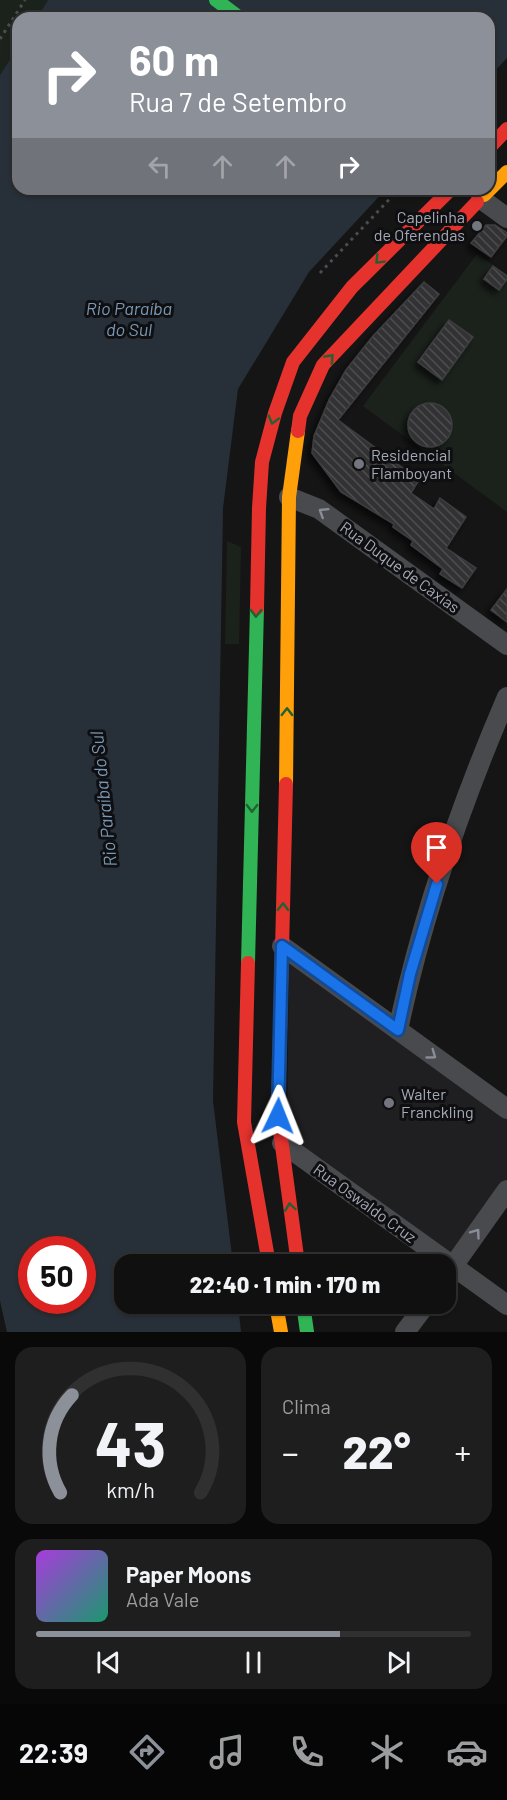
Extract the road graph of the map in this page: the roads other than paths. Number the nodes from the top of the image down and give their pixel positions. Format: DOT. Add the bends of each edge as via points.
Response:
graph roads {
  1 [pos="216,0"];
  2 [pos="232,12"];
  3 [pos="507,129"];
  4 [pos="495,142"];
  5 [pos="507,172"];
  6 [pos="495,184"];
  7 [pos="445,195"];
  8 [pos="457,195"];
  9 [pos="482,196"];
  10 [pos="507,218"];
  11 [pos="289,497"];
  12 [pos="507,645"];
  13 [pos="507,697"];
  14 [pos="282,946"];
  15 [pos="398,1030"];
  16 [pos="507,1110"];
  17 [pos="282,1143"];
  18 [pos="507,1190"];
  19 [pos="267,1254"];
  20 [pos="297,1254"];
  21 [pos="427,1254"];
  22 [pos="456,1261"];
  23 [pos="456,1275"];
  24 [pos="507,1305"];
  25 [pos="278,1314"];
  26 [pos="304,1314"];
  27 [pos="418,1314"];
  28 [pos="281,1332"];
  29 [pos="307,1332"];
  30 [pos="405,1332"];
  1 -- 2 [label="main road"];
  3 -- 4 [label="main road"];
  5 -- 6 [label="main road"];
  7 -- 19 [label="main road, one-way" via="352,287 293,362 274,413 262,462 244,1122"];
  8 -- 9 [label="main road" via="472,203"];
  9 -- 10 [label="street"];
  11 -- 9 [label="main road, one-way" via="300,416 324,365"];
  12 -- 11 [label="street, Rua Duque de Caxias, one-way" via="320,508"];
  14 -- 11 [label="main road, one-way"];
  13 -- 15 [label="street" via="444,862 410,974"];
  14 -- 15 [label="street"];
  14 -- 17 [label="main road" via="278,1116"];
  15 -- 16 [label="street, one-way"];
  20 -- 17 [label="main road, one-way"];
  17 -- 21 [label="street, Rua Oswaldo Cruz"];
  22 -- 18 [label="street, one-way"];
  23 -- 24 [label="street, Rua Oswaldo Cruz"];
  25 -- 28 [label="main road"];
  26 -- 29 [label="main road"];
  27 -- 30 [label="street"];
}
